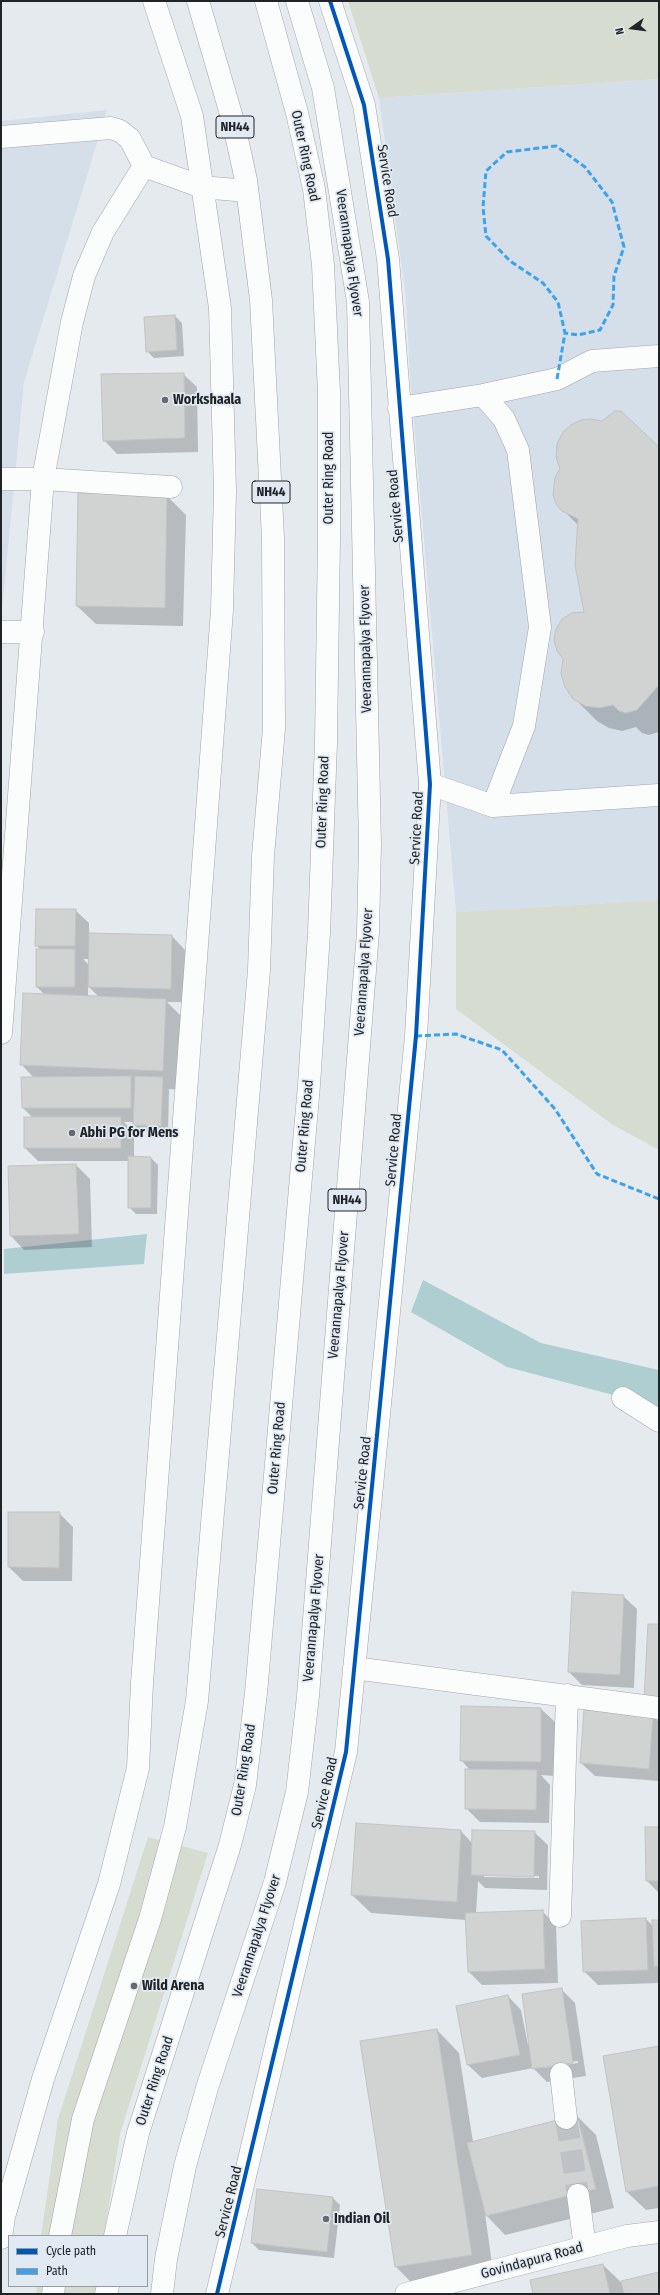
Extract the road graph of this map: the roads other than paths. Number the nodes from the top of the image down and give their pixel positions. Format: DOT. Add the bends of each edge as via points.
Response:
graph roads {
  1 [pos="154,1"];
  2 [pos="198,1"];
  3 [pos="266,1"];
  4 [pos="297,1"];
  5 [pos="330,1"];
  6 [pos="1,137"];
  7 [pos="144,166"];
  8 [pos="202,187"];
  9 [pos="247,191"];
  10 [pos="659,356"];
  11 [pos="483,396"];
  12 [pos="399,408"];
  13 [pos="1,479"];
  14 [pos="43,479"];
  15 [pos="171,487"];
  16 [pos="1,632"];
  17 [pos="33,632"];
  18 [pos="430,784"];
  19 [pos="659,795"];
  20 [pos="493,806"];
  21 [pos="9,837"];
  22 [pos="7,893"];
  23 [pos="1,1033"];
  24 [pos="623,1398"];
  25 [pos="659,1421"];
  26 [pos="354,1668"];
  27 [pos="567,1695"];
  28 [pos="659,1708"];
  29 [pos="560,1916"];
  30 [pos="561,2074"];
  31 [pos="566,2118"];
  32 [pos="1,2180"];
  33 [pos="578,2195"];
  34 [pos="2,2227"];
  35 [pos="659,2232"];
  36 [pos="60,2235"];
  37 [pos="115,2235"];
  38 [pos="585,2247"];
  39 [pos="415,2293"];
  40 [pos="162,2294"];
  41 [pos="217,2294"];
  1 -- 8 [label="main road" via="192,116"];
  2 -- 9 [label="main road, NH44" via="234,121"];
  3 -- 37 [label="main road, Outer Ring Road" via="297,112 314,189 323,265 329,408 326,742 319,933 309,1085 256,1693 244,1785 230,1845 138,2133"];
  4 -- 40 [label="main road, Veerannapalya Flyover / NH44" via="323,88 358,302 370,836 368,932 308,1696 297,1792 275,1882 206,2088 185,2166 166,2259"];
  5 -- 12 [label="main road, Service Road" via="364,105 388,259"];
  6 -- 7 [label="main road" via="111,128 120,130 130,139"];
  7 -- 8 [label="main road"];
  7 -- 14 [label="main road" via="104,232 84,276 72,322"];
  8 -- 9 [label="main road"];
  8 -- 34 [label="main road" via="220,308 225,491 222,610 142,1683 138,1768 109,1884 43,2079"];
  9 -- 36 [label="main road, NH44" via="261,300 273,530 274,728 263,856 258,978 197,1701 175,1827 150,1919 83,2119"];
  10 -- 11 [label="main road" via="592,361 557,379"];
  11 -- 12 [label="main road"];
  11 -- 20 [label="main road" via="504,419 518,450 540,627 524,726"];
  12 -- 18 [label="main road, Service Road"];
  13 -- 14 [label="main road"];
  14 -- 15 [label="main road"];
  14 -- 17 [label="main road"];
  16 -- 17 [label="main road"];
  17 -- 21 [label="main road"];
  18 -- 20 [label="main road"];
  18 -- 26 [label="main road, Service Road" via="416,1036"];
  19 -- 20 [label="main road"];
  21 -- 22 [label="main road"];
  22 -- 23 [label="main road"];
  24 -- 25 [label="main road"];
  26 -- 27 [label="main road"];
  26 -- 41 [label="main road, Service Road" via="346,1752"];
  27 -- 28 [label="main road"];
  27 -- 29 [label="main road"];
  30 -- 31 [label="main road"];
  32 -- 34 [label="main road"];
  33 -- 38 [label="main road"];
  35 -- 38 [label="main road, Govindapura Road" via="627,2236"];
  38 -- 39 [label="main road, Govindapura Road"];
}
